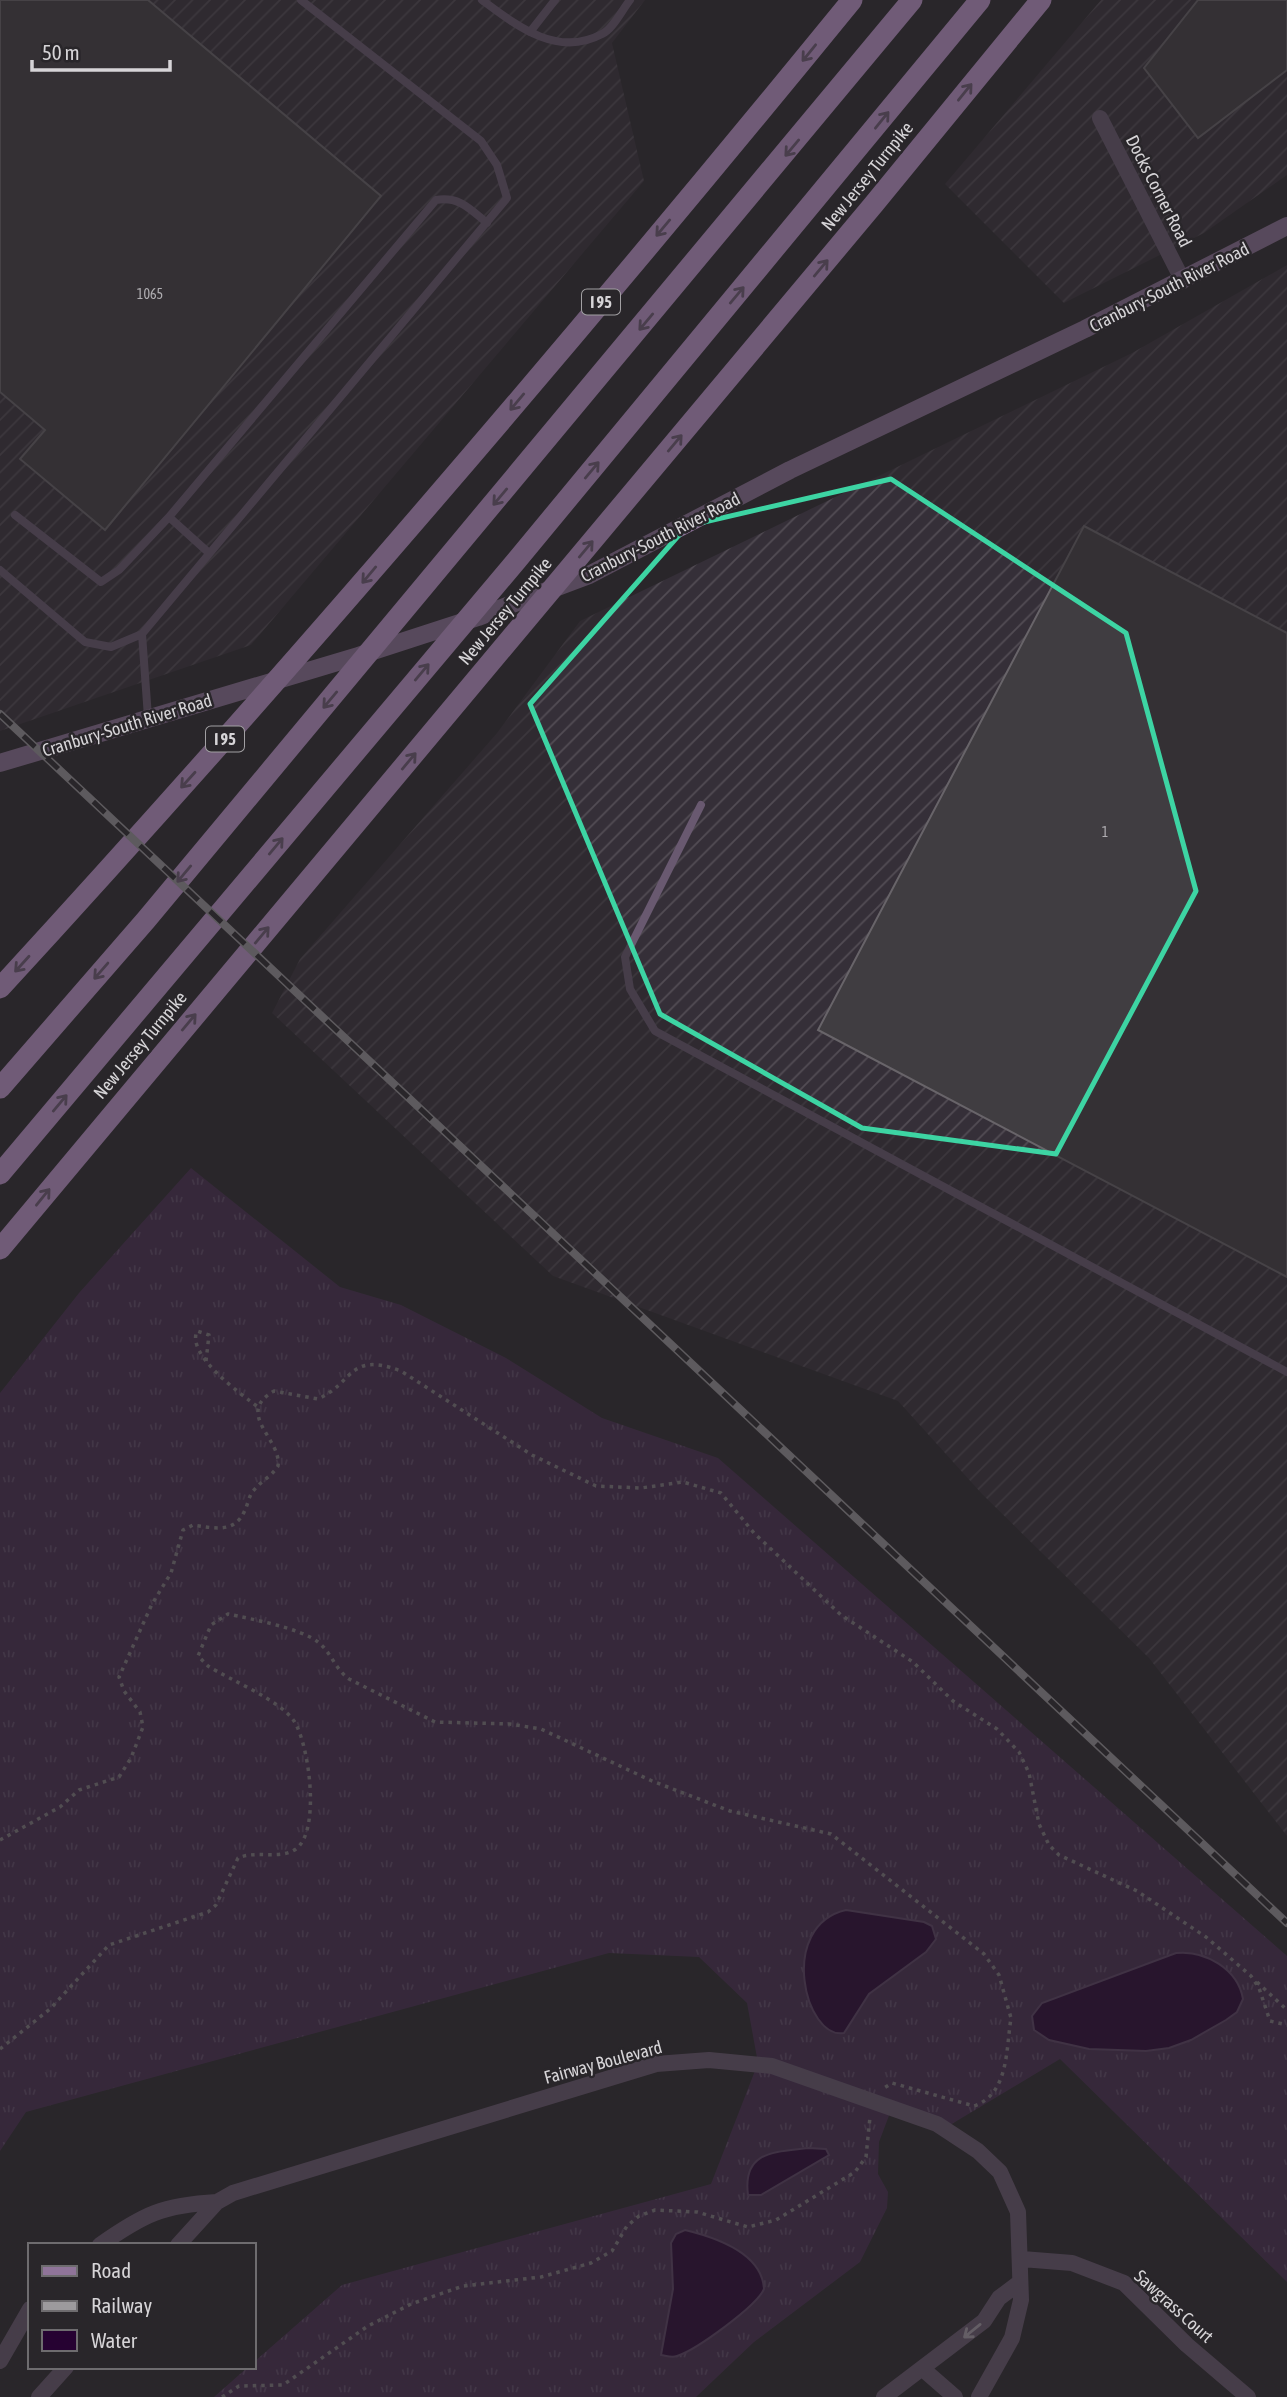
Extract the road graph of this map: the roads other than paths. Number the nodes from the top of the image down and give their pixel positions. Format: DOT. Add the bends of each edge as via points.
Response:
graph roads {
  1 [pos="301,0"];
  2 [pos="482,0"];
  3 [pos="555,0"];
  4 [pos="630,0"];
  5 [pos="852,0"];
  6 [pos="912,0"];
  7 [pos="980,0"];
  8 [pos="1041,0"];
  9 [pos="530,32"];
  10 [pos="1100,118"];
  11 [pos="487,223"];
  12 [pos="1287,226"];
  13 [pos="1183,281"];
  14 [pos="15,515"];
  15 [pos="169,517"];
  16 [pos="209,553"];
  17 [pos="0,570"];
  18 [pos="142,634"];
  19 [pos="148,718"];
  20 [pos="0,763"];
  21 [pos="701,805"];
  22 [pos="0,988"];
  23 [pos="3,1084"];
  24 [pos="0,1174"];
  25 [pos="0,1249"];
  26 [pos="1287,1372"];
  27 [pos="217,2202"];
  28 [pos="103,2243"];
  29 [pos="180,2243"];
  30 [pos="1022,2259"];
  31 [pos="1019,2283"];
  32 [pos="28,2312"];
  33 [pos="0,2361"];
  34 [pos="64,2369"];
  35 [pos="924,2370"];
  36 [pos="39,2397"];
  37 [pos="884,2397"];
  38 [pos="955,2397"];
  39 [pos="979,2397"];
  40 [pos="1248,2397"];
  1 -- 11 [label="lane" via="481,141 497,165 507,198"];
  2 -- 9 [label="lane"];
  3 -- 9 [label="lane"];
  4 -- 9 [label="lane" via="604,34 592,38 545,41"];
  5 -- 22 [label="highway, I 95, one-way" via="347,601"];
  6 -- 23 [label="highway, I 95, one-way" via="146,920"];
  24 -- 7 [label="highway, New Jersey Turnpike, one-way"];
  25 -- 8 [label="highway, New Jersey Turnpike, one-way"];
  10 -- 13 [label="street, Docks Corner Road"];
  11 -- 15 [label="lane" via="462,202 436,200"];
  11 -- 16 [label="lane"];
  12 -- 13 [label="main road, Cranbury-South River Road"];
  13 -- 19 [label="main road, Cranbury-South River Road" via="790,470 589,575 478,617"];
  14 -- 15 [label="lane" via="101,582 119,570"];
  15 -- 16 [label="lane"];
  16 -- 18 [label="lane"];
  17 -- 18 [label="lane" via="85,642 111,647"];
  18 -- 19 [label="lane"];
  19 -- 20 [label="main road, Cranbury-South River Road"];
  21 -- 26 [label="lane" via="625,957 630,989 655,1031"];
  27 -- 28 [label="street, Fairway Boulevard" via="176,2204 136,2219"];
  27 -- 29 [label="street, Fairway Boulevard"];
  27 -- 30 [label="street, Fairway Boulevard" via="233,2193 656,2064 709,2060 772,2066 937,2124 1000,2172 1017,2212"];
  30 -- 31 [label="street, Fairway Boulevard"];
  30 -- 40 [label="street, Sawgrass Court" via="1072,2263 1124,2283"];
  31 -- 35 [label="street, one-way" via="999,2298 984,2321"];
  31 -- 39 [label="street, Fairway Boulevard" via="1021,2300 1012,2338"];
  32 -- 33 [label="street"];
  34 -- 36 [label="street"];
  35 -- 37 [label="street"];
  35 -- 38 [label="street"];
}
